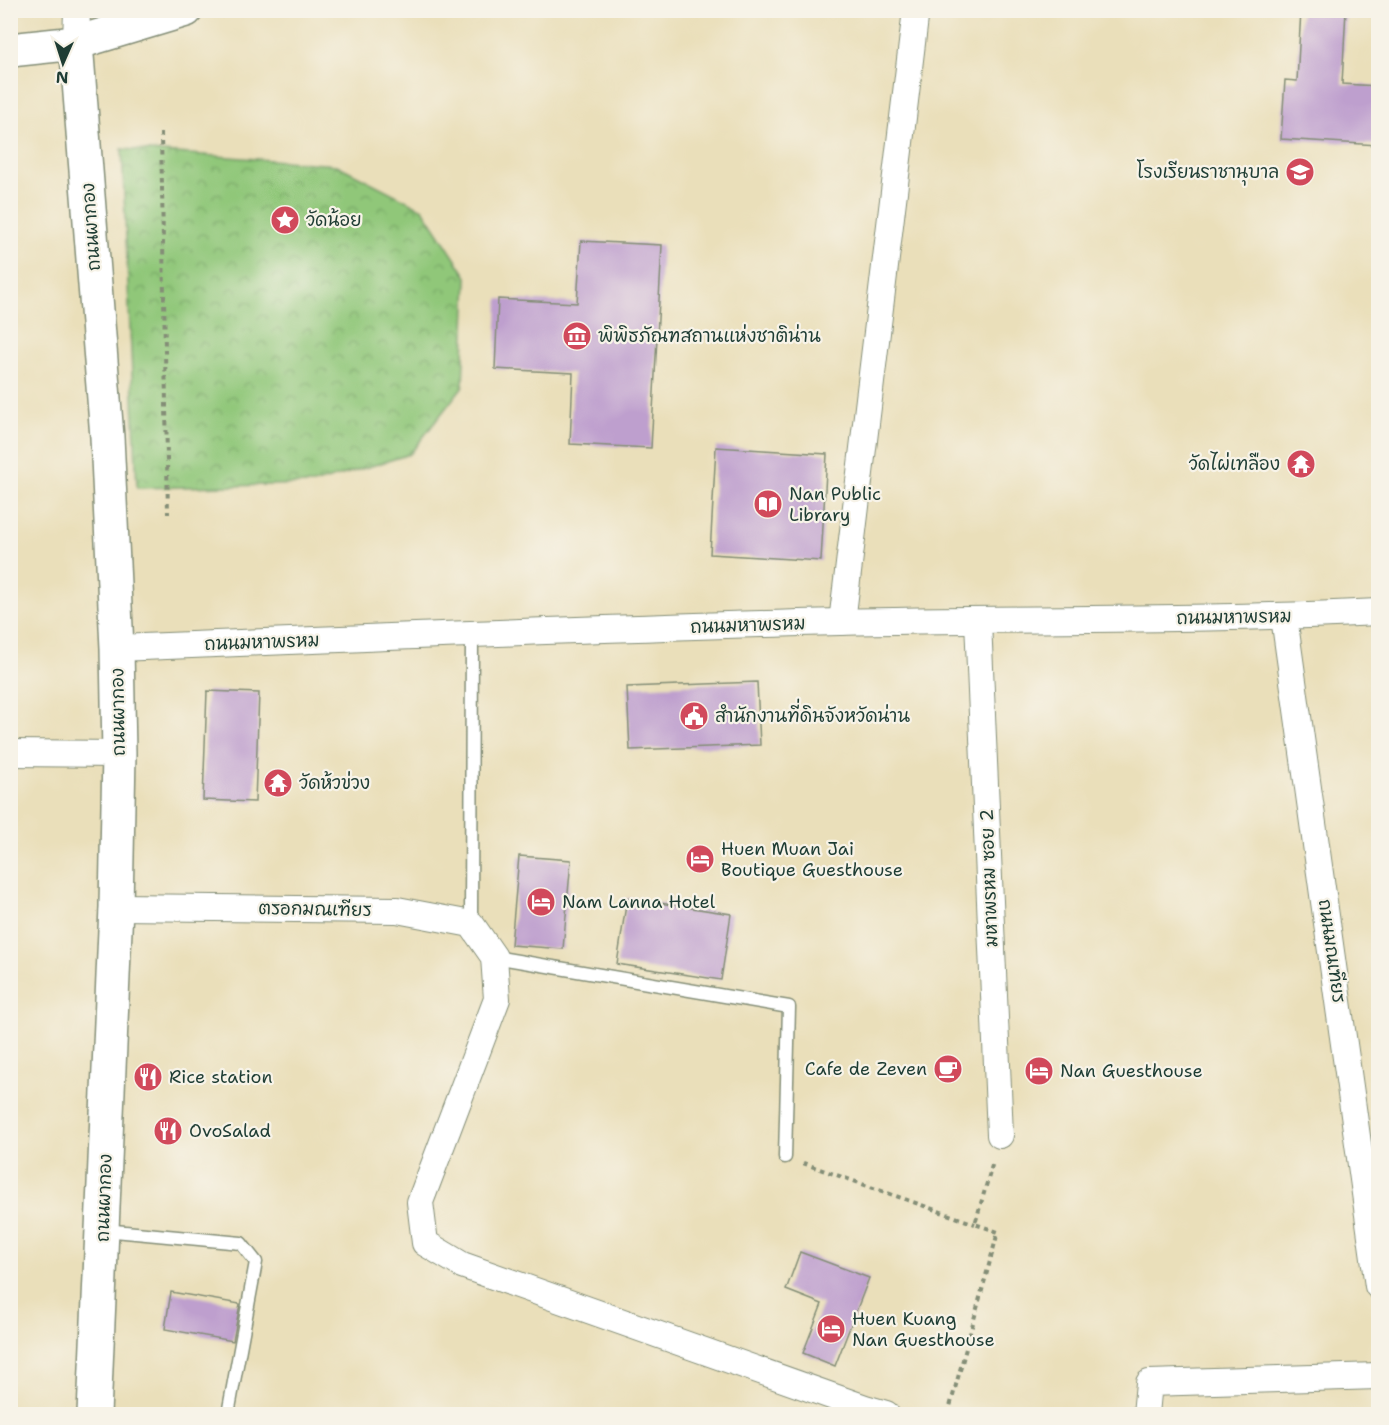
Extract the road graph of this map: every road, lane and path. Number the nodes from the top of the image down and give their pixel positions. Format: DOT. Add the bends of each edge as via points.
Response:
graph roads {
  1 [pos="77,10"];
  2 [pos="186,10"];
  3 [pos="916,10"];
  4 [pos="76,43"];
  5 [pos="10,50"];
  6 [pos="160,133"];
  7 [pos="168,514"];
  8 [pos="1378,612"];
  9 [pos="1284,617"];
  10 [pos="978,621"];
  11 [pos="842,622"];
  12 [pos="472,633"];
  13 [pos="117,648"];
  14 [pos="10,753"];
  15 [pos="119,754"];
  16 [pos="116,907"];
  17 [pos="471,924"];
  18 [pos="494,957"];
  19 [pos="1000,1136"];
  20 [pos="785,1157"];
  21 [pos="1370,1164"];
  22 [pos="975,1224"];
  23 [pos="103,1229"];
  24 [pos="1378,1286"];
  25 [pos="1378,1376"];
  26 [pos="871,1412"];
  27 [pos="94,1414"];
  28 [pos="228,1414"];
  29 [pos="948,1414"];
  30 [pos="1146,1414"];
  1 -- 4 [label="street, ถนนผากอง"];
  2 -- 4 [label="main road"];
  3 -- 11 [label="street"];
  4 -- 5 [label="main road"];
  4 -- 13 [label="main road, ถนนผากอง" via="107,437"];
  6 -- 7 [label="path"];
  8 -- 9 [label="street, ถนนมหาพรหม"];
  9 -- 10 [label="street, ถนนมหาพรหม"];
  9 -- 21 [label="street, ถนนมณเฑียร"];
  10 -- 11 [label="street, ถนนมหาพรหม"];
  10 -- 19 [label="street, มหาพรหม ซอย 2"];
  11 -- 12 [label="street, ถนนมหาพรหม"];
  12 -- 13 [label="street, ถนนมหาพรหม"];
  12 -- 17 [label="lane"];
  13 -- 15 [label="main road, ถนนผากอง"];
  14 -- 15 [label="street"];
  15 -- 16 [label="main road, ถนนผากอง"];
  16 -- 17 [label="street, ตรอกมณเฑียร" via="397,910"];
  16 -- 23 [label="main road, ถนนผากอง"];
  17 -- 18 [label="street"];
  18 -- 20 [label="lane" via="789,1007"];
  18 -- 26 [label="street" via="497,999 420,1202 425,1243 462,1265"];
  19 -- 22 [label="path"];
  20 -- 22 [label="path"];
  21 -- 24 [label="street, ถนนมณเฑียร"];
  22 -- 29 [label="path" via="998,1232"];
  23 -- 27 [label="main road, ถนนผากอง"];
  23 -- 28 [label="lane" via="241,1243 256,1262"];
  25 -- 30 [label="street" via="1149,1383"];
}
